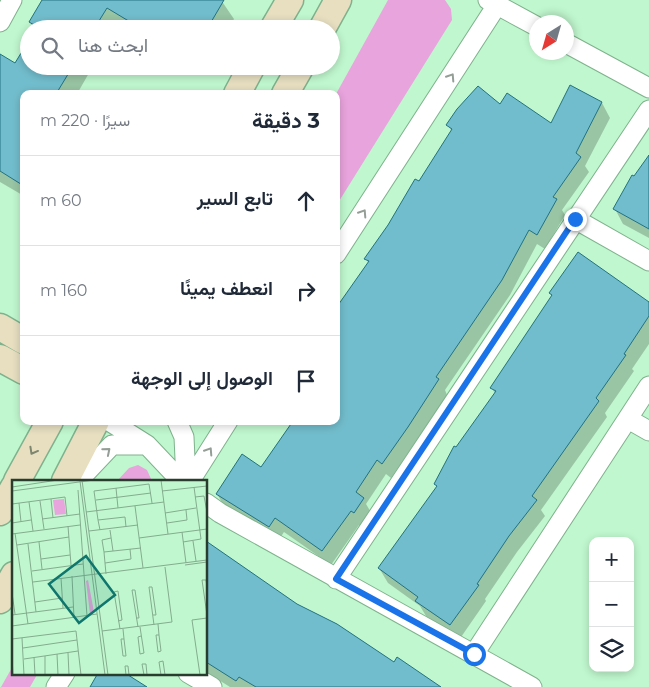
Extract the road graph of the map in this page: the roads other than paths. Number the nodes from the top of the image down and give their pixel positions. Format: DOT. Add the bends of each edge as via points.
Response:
graph roads {
  1 [pos="12,0"];
  2 [pos="290,0"];
  3 [pos="338,0"];
  4 [pos="493,3"];
  5 [pos="279,20"];
  6 [pos="327,20"];
  7 [pos="0,22"];
  8 [pos="529,22"];
  9 [pos="574,47"];
  10 [pos="247,75"];
  11 [pos="295,75"];
  12 [pos="649,88"];
  13 [pos="238,90"];
  14 [pos="287,90"];
  15 [pos="649,110"];
  16 [pos="575,219"];
  17 [pos="340,248"];
  18 [pos="649,261"];
  19 [pos="0,327"];
  20 [pos="20,339"];
  21 [pos="0,358"];
  22 [pos="20,369"];
  23 [pos="649,386"];
  24 [pos="628,419"];
  25 [pos="48,425"];
  26 [pos="94,425"];
  27 [pos="115,425"];
  28 [pos="179,425"];
  29 [pos="225,425"];
  30 [pos="649,431"];
  31 [pos="147,445"];
  32 [pos="182,475"];
  33 [pos="18,480"];
  34 [pos="66,480"];
  35 [pos="79,480"];
  36 [pos="12,491"];
  37 [pos="208,505"];
  38 [pos="0,512"];
  39 [pos="12,579"];
  40 [pos="336,579"];
  41 [pos="0,600"];
  42 [pos="474,654"];
  43 [pos="64,674"];
  44 [pos="190,674"];
  45 [pos="56,687"];
  46 [pos="212,687"];
  47 [pos="532,687"];
  1 -- 7 [label="street"];
  2 -- 5 [label="street"];
  3 -- 6 [label="street"];
  4 -- 8 [label="street"];
  17 -- 4 [label="street, one-way"];
  9 -- 12 [label="street"];
  10 -- 13 [label="street"];
  11 -- 14 [label="street"];
  15 -- 16 [label="street"];
  16 -- 18 [label="street"];
  16 -- 40 [label="street"];
  19 -- 20 [label="street"];
  21 -- 22 [label="street"];
  23 -- 24 [label="street"];
  24 -- 30 [label="street"];
  24 -- 42 [label="street"];
  25 -- 33 [label="street, one-way"];
  26 -- 34 [label="street"];
  27 -- 31 [label="street"];
  28 -- 32 [label="street" via="184,438"];
  32 -- 29 [label="street, one-way"];
  31 -- 32 [label="street"];
  35 -- 31 [label="street, one-way" via="112,445"];
  36 -- 38 [label="street"];
  37 -- 40 [label="street"];
  39 -- 41 [label="street"];
  40 -- 42 [label="street"];
  42 -- 47 [label="street"];
  43 -- 45 [label="street"];
  44 -- 46 [label="street"];
}
